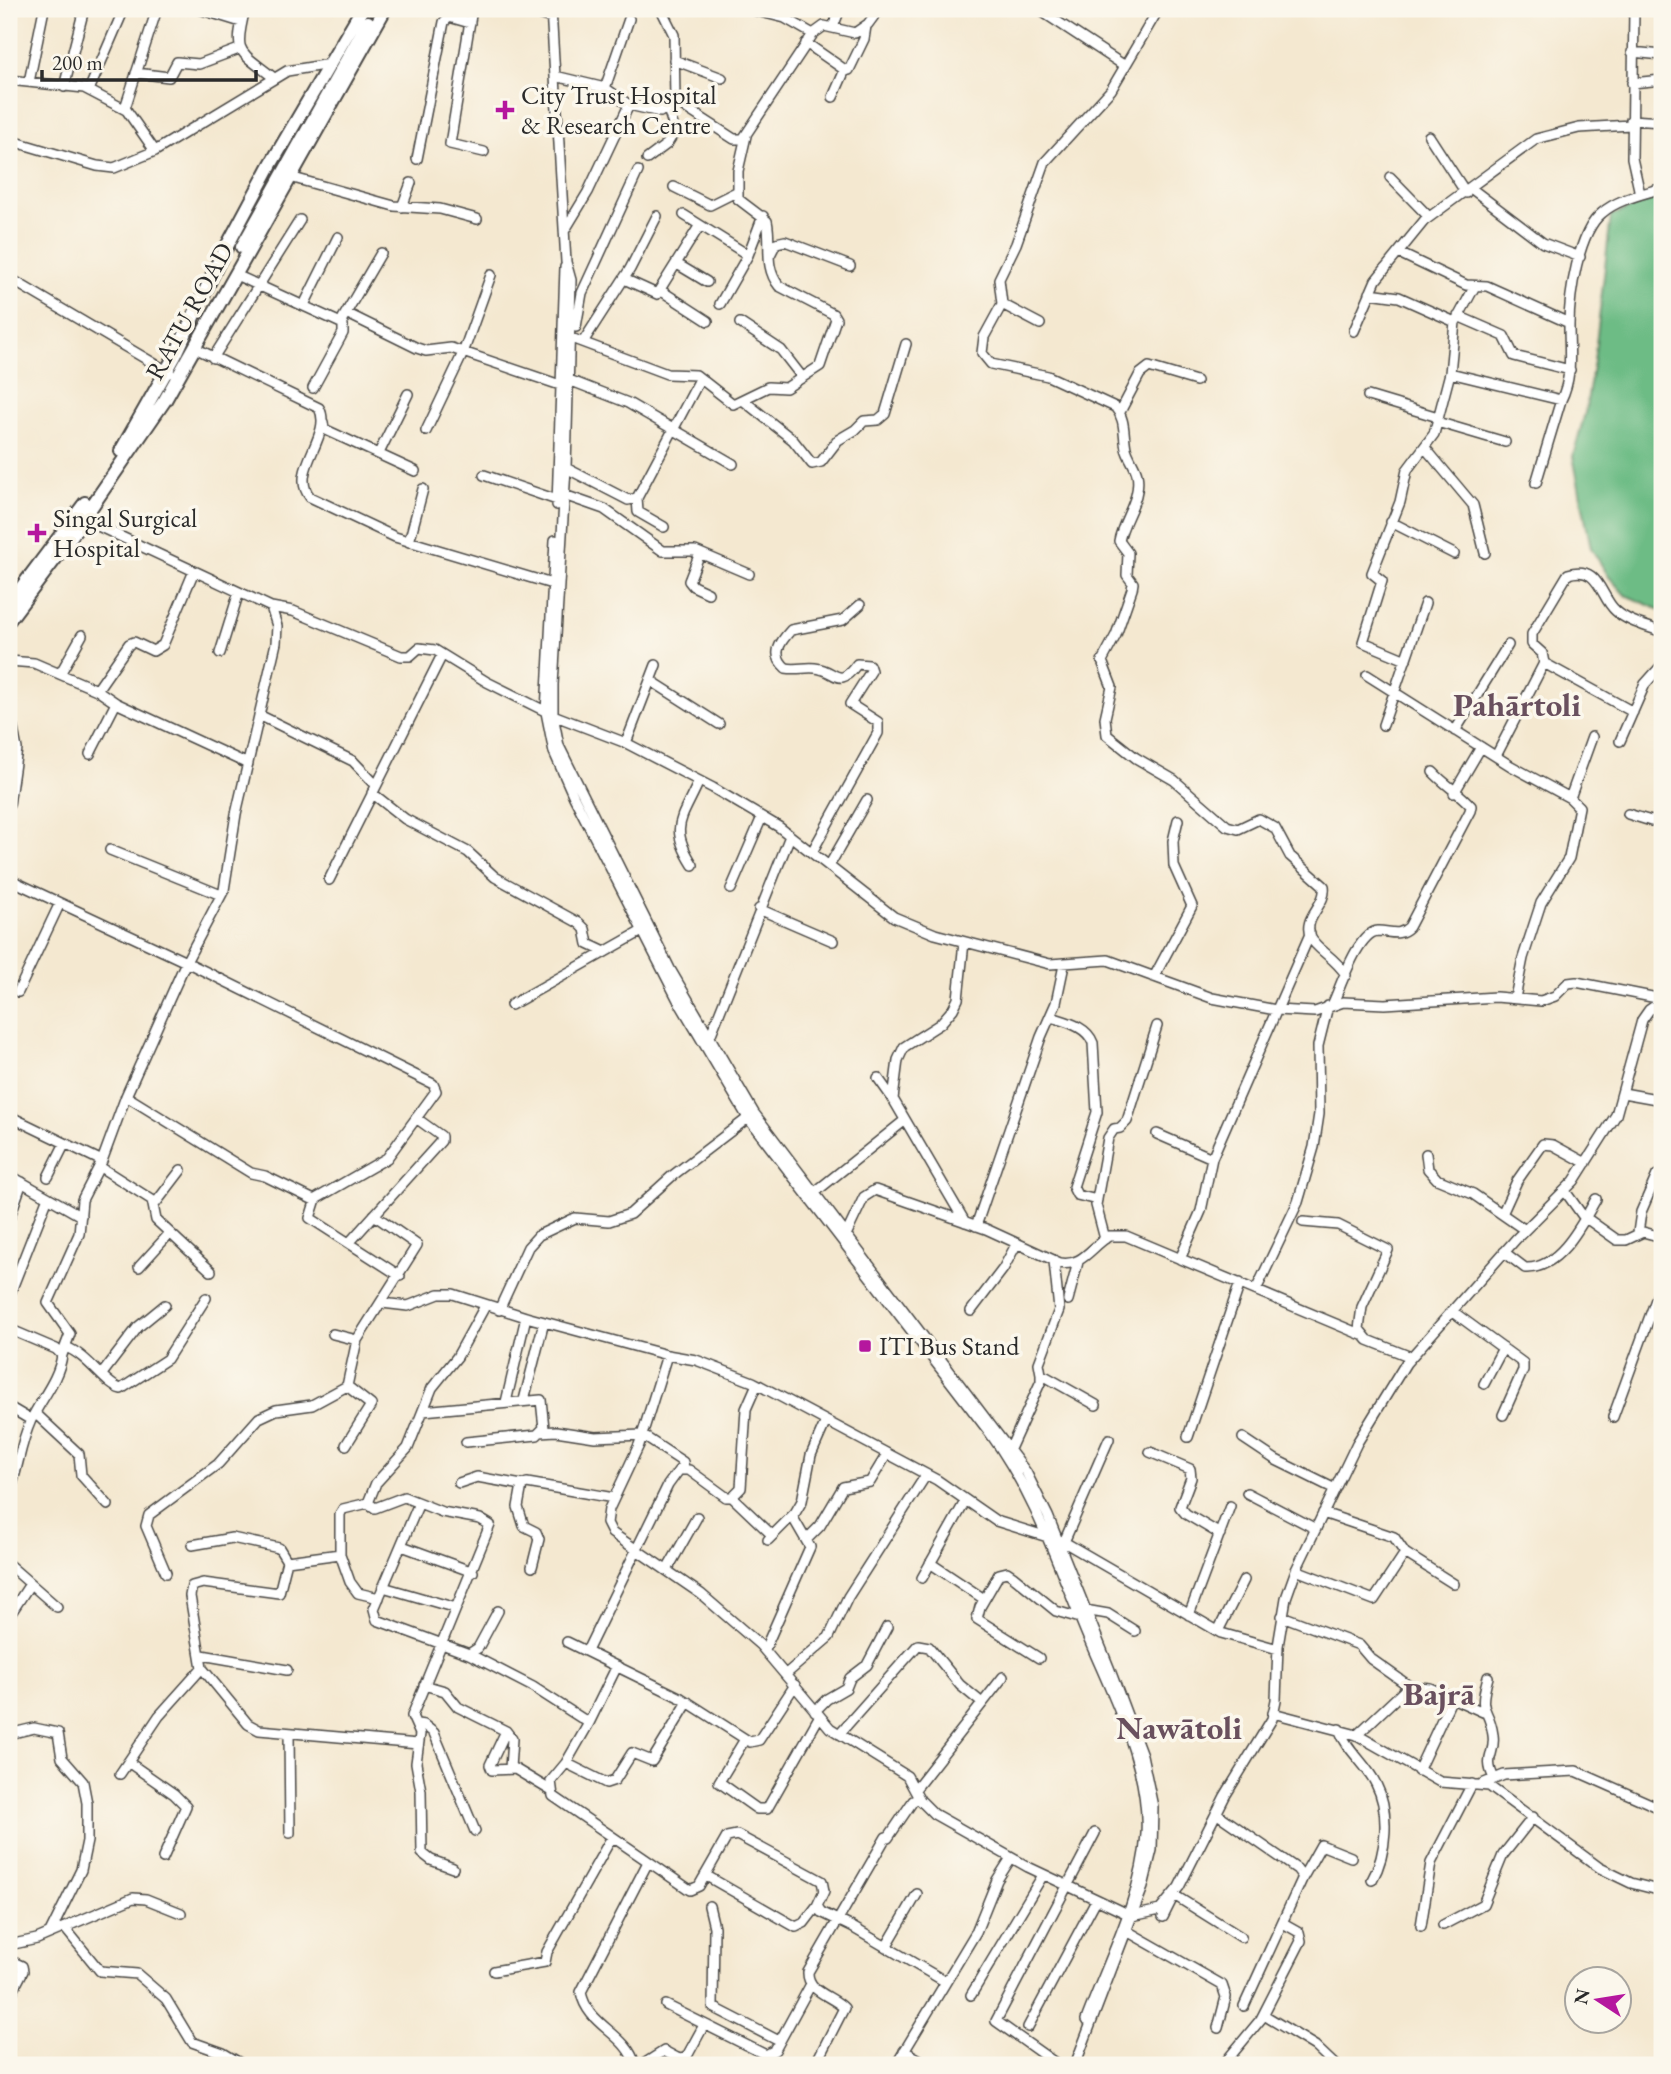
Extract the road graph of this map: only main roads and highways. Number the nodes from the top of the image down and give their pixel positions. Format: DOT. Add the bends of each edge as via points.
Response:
graph roads {
  1 [pos="362,9"];
  2 [pos="369,9"];
  3 [pos="377,9"];
  4 [pos="384,9"];
  5 [pos="203,316"];
  6 [pos="184,335"];
  7 [pos="196,346"];
  8 [pos="172,375"];
  9 [pos="80,517"];
  10 [pos="9,603"];
  11 [pos="9,620"];
  1 -- 6 [label="main road, RATU ROAD" via="271,164"];
  2 -- 5 [label="main road" via="275,169"];
  3 -- 5 [label="main road"];
  4 -- 7 [label="main road, RATU ROAD"];
  5 -- 6 [label="main road"];
  5 -- 7 [label="main road"];
  6 -- 8 [label="main road, RATU ROAD"];
  7 -- 8 [label="main road, RATU ROAD"];
  8 -- 9 [label="main road, RATU ROAD"];
  9 -- 10 [label="main road, RATU ROAD"];
  9 -- 11 [label="main road, RATU ROAD"];
}
